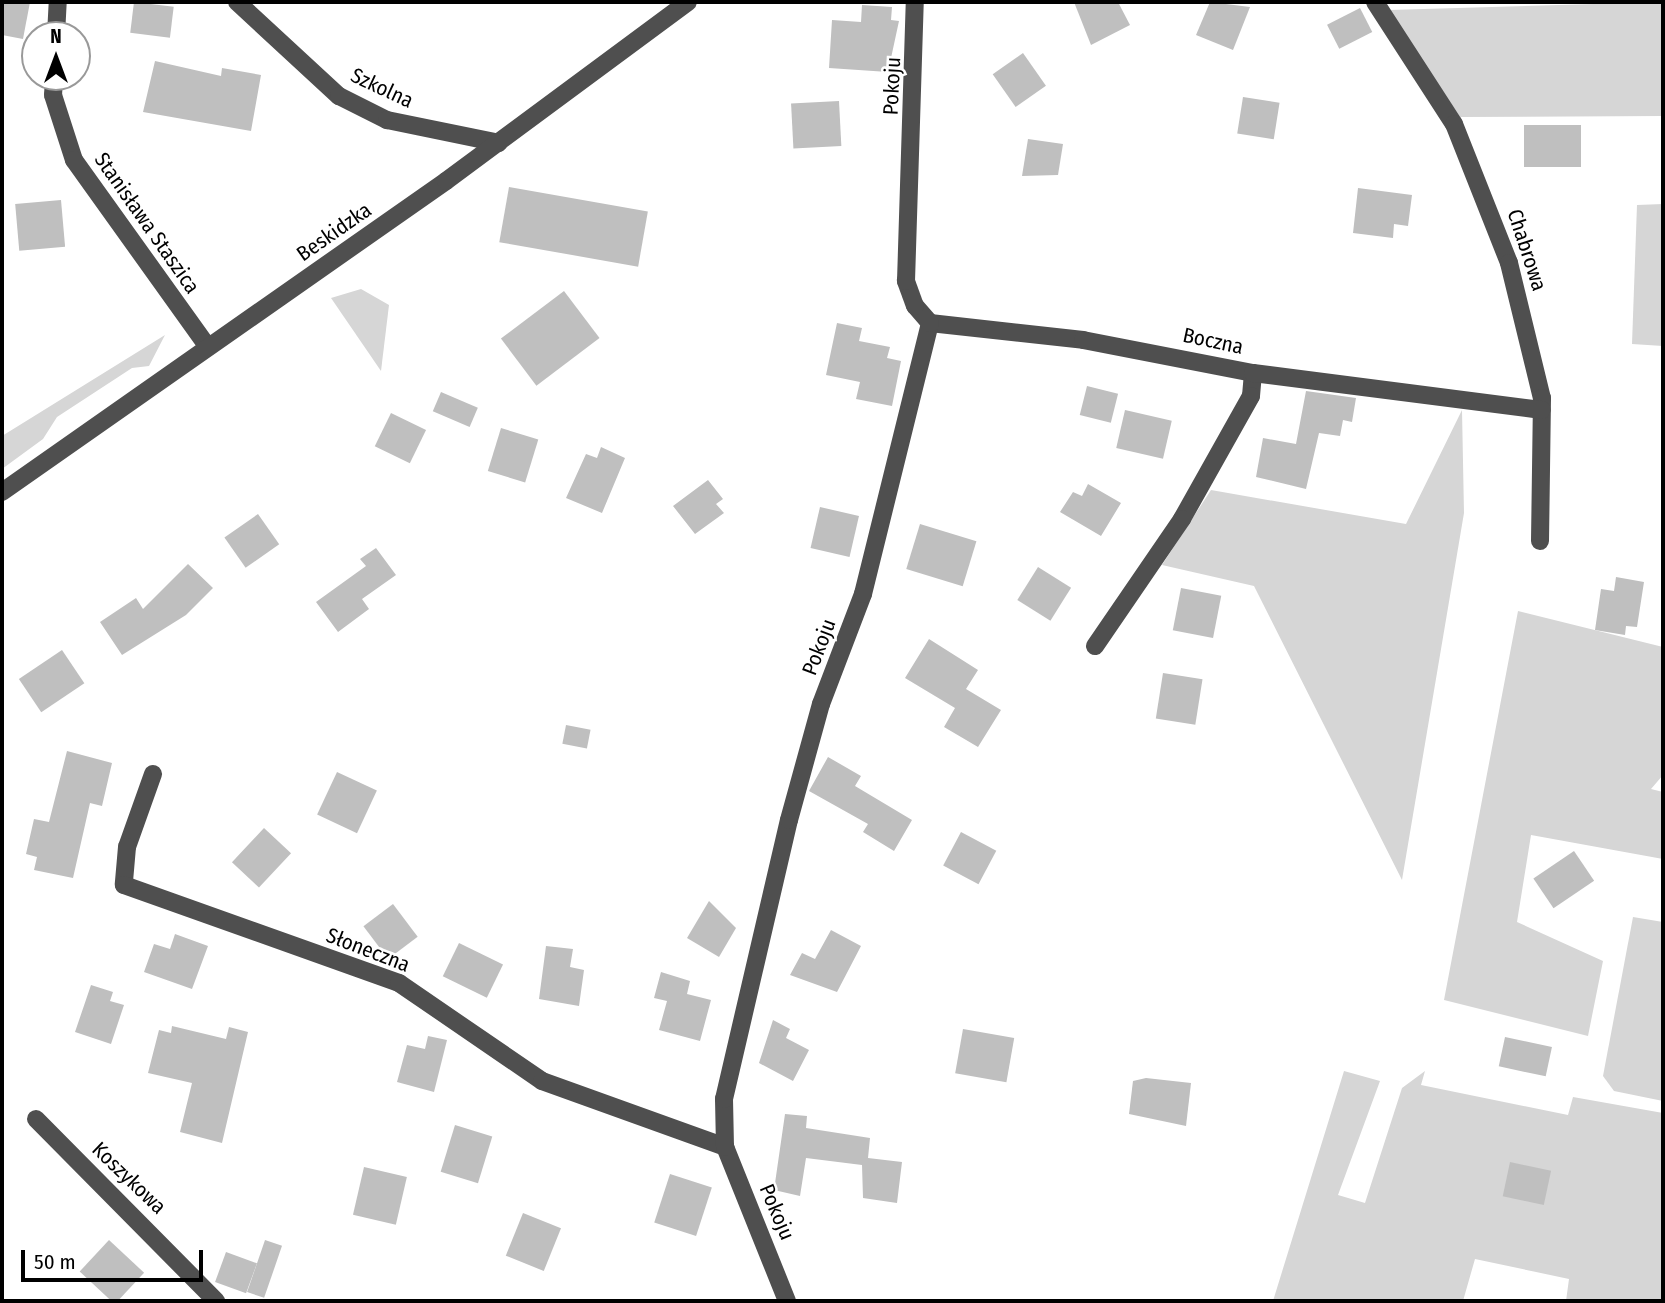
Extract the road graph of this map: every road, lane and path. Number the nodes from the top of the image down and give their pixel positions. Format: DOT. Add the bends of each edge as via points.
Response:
graph roads {
  1 [pos="58,2"];
  2 [pos="237,2"];
  3 [pos="688,2"];
  4 [pos="915,2"];
  5 [pos="1375,2"];
  6 [pos="57,21"];
  7 [pos="54,91"];
  8 [pos="499,143"];
  9 [pos="930,324"];
  10 [pos="208,347"];
  11 [pos="1253,373"];
  12 [pos="1542,410"];
  13 [pos="2,492"];
  14 [pos="1540,541"];
  15 [pos="1095,646"];
  16 [pos="153,774"];
  17 [pos="36,1119"];
  18 [pos="725,1147"];
  19 [pos="216,1301"];
  20 [pos="787,1301"];
  1 -- 6 [label="street"];
  2 -- 8 [label="street, Szkolna" via="339,96 387,120"];
  3 -- 8 [label="street, Beskidzka"];
  4 -- 9 [label="street, Pokoju" via="906,281 915,306"];
  5 -- 12 [label="street, Chabrowa" via="1422,67 1475,172 1521,305"];
  7 -- 10 [label="street, Stanisława Staszica" via="74,160"];
  8 -- 10 [label="street, Beskidzka"];
  9 -- 11 [label="street, Boczna" via="1083,340"];
  9 -- 18 [label="street, Pokoju" via="863,594 821,704 789,820 724,1099"];
  10 -- 13 [label="street, Beskidzka"];
  11 -- 12 [label="street"];
  11 -- 15 [label="street, Boczna" via="1251,396 1182,519"];
  12 -- 14 [label="street, Chabrowa"];
  16 -- 18 [label="street, Słoneczna" via="127,847 124,885 399,983 542,1081"];
  17 -- 19 [label="street, Koszykowa"];
  18 -- 20 [label="street, Pokoju"];
}
